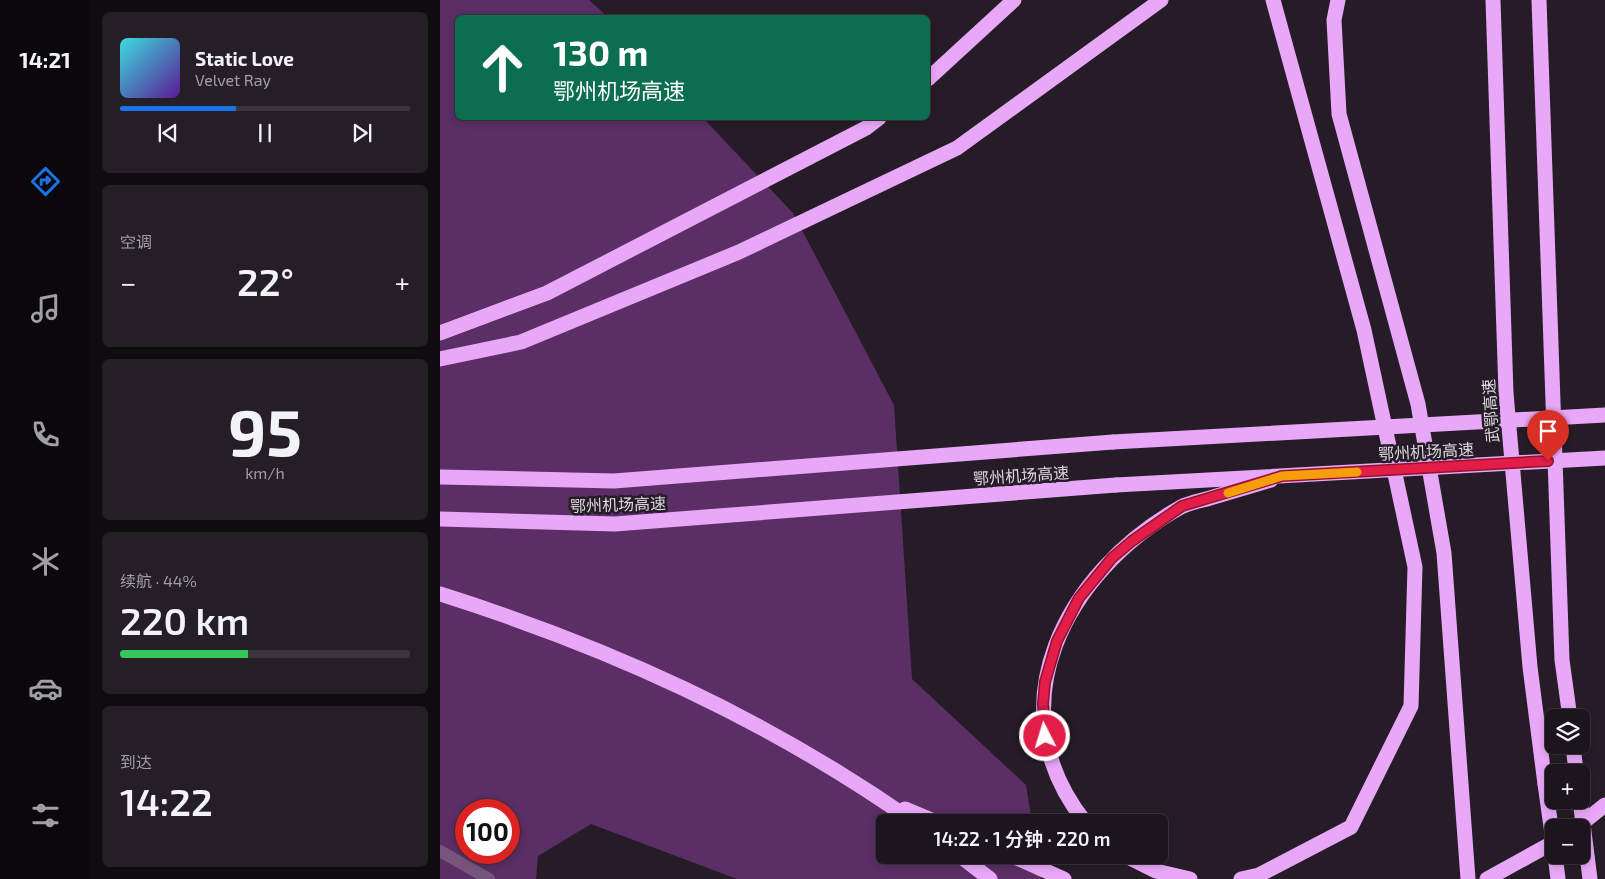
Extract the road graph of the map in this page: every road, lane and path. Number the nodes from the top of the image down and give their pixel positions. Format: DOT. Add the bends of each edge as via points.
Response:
graph roads {
  1 [pos="1014,0"];
  2 [pos="1161,0"];
  3 [pos="1273,0"];
  4 [pos="1338,0"];
  5 [pos="1493,0"];
  6 [pos="1539,0"];
  7 [pos="930,77"];
  8 [pos="876,120"];
  9 [pos="440,334"];
  10 [pos="440,359"];
  11 [pos="1605,415"];
  12 [pos="1605,458"];
  13 [pos="1282,476"];
  14 [pos="440,477"];
  15 [pos="440,519"];
  16 [pos="440,594"];
  17 [pos="1569,709"];
  18 [pos="879,798"];
  19 [pos="1605,805"];
  20 [pos="1581,809"];
  21 [pos="902,814"];
  22 [pos="917,814"];
  23 [pos="1079,814"];
  24 [pos="1550,819"];
  25 [pos="1587,819"];
  26 [pos="1545,847"];
  27 [pos="440,851"];
  28 [pos="970,864"];
  29 [pos="1030,864"];
  30 [pos="1142,864"];
  31 [pos="1556,864"];
  32 [pos="489,879"];
  33 [pos="990,879"];
  34 [pos="1064,879"];
  35 [pos="1190,879"];
  36 [pos="1241,879"];
  37 [pos="1468,879"];
  38 [pos="1487,879"];
  39 [pos="1558,879"];
  40 [pos="1590,879"];
  1 -- 7 [label="highway"];
  2 -- 10 [label="highway" via="957,148 740,252 521,342"];
  3 -- 36 [label="highway" via="1364,330 1414,567 1411,706 1351,827 1258,875"];
  4 -- 37 [label="highway" via="1334,20 1339,114 1418,404 1444,553"];
  5 -- 24 [label="highway, 武鄂高速, bridge" via="1506,393 1530,667"];
  6 -- 17 [label="highway" via="1562,660"];
  8 -- 9 [label="highway" via="547,293"];
  11 -- 14 [label="highway, 鄂州机场高速, bridge" via="1113,442 614,481"];
  12 -- 13 [label="highway, 鄂州机场高速, bridge"];
  13 -- 15 [label="highway, 鄂州机场高速, bridge" via="1116,485 616,524"];
  13 -- 23 [label="highway, bridge" via="1182,506 1112,558 1079,598 1052,654 1045,682 1043,725 1061,788"];
  16 -- 18 [label="highway" via="568,637 683,687 763,728"];
  18 -- 21 [label="highway"];
  18 -- 22 [label="highway"];
  19 -- 25 [label="highway"];
  20 -- 40 [label="highway, bridge"];
  26 -- 38 [label="highway"];
  27 -- 32 [label="street"];
  28 -- 33 [label="highway"];
  29 -- 34 [label="highway"];
  30 -- 35 [label="highway" via="1156,871"];
  31 -- 39 [label="highway"];
}
